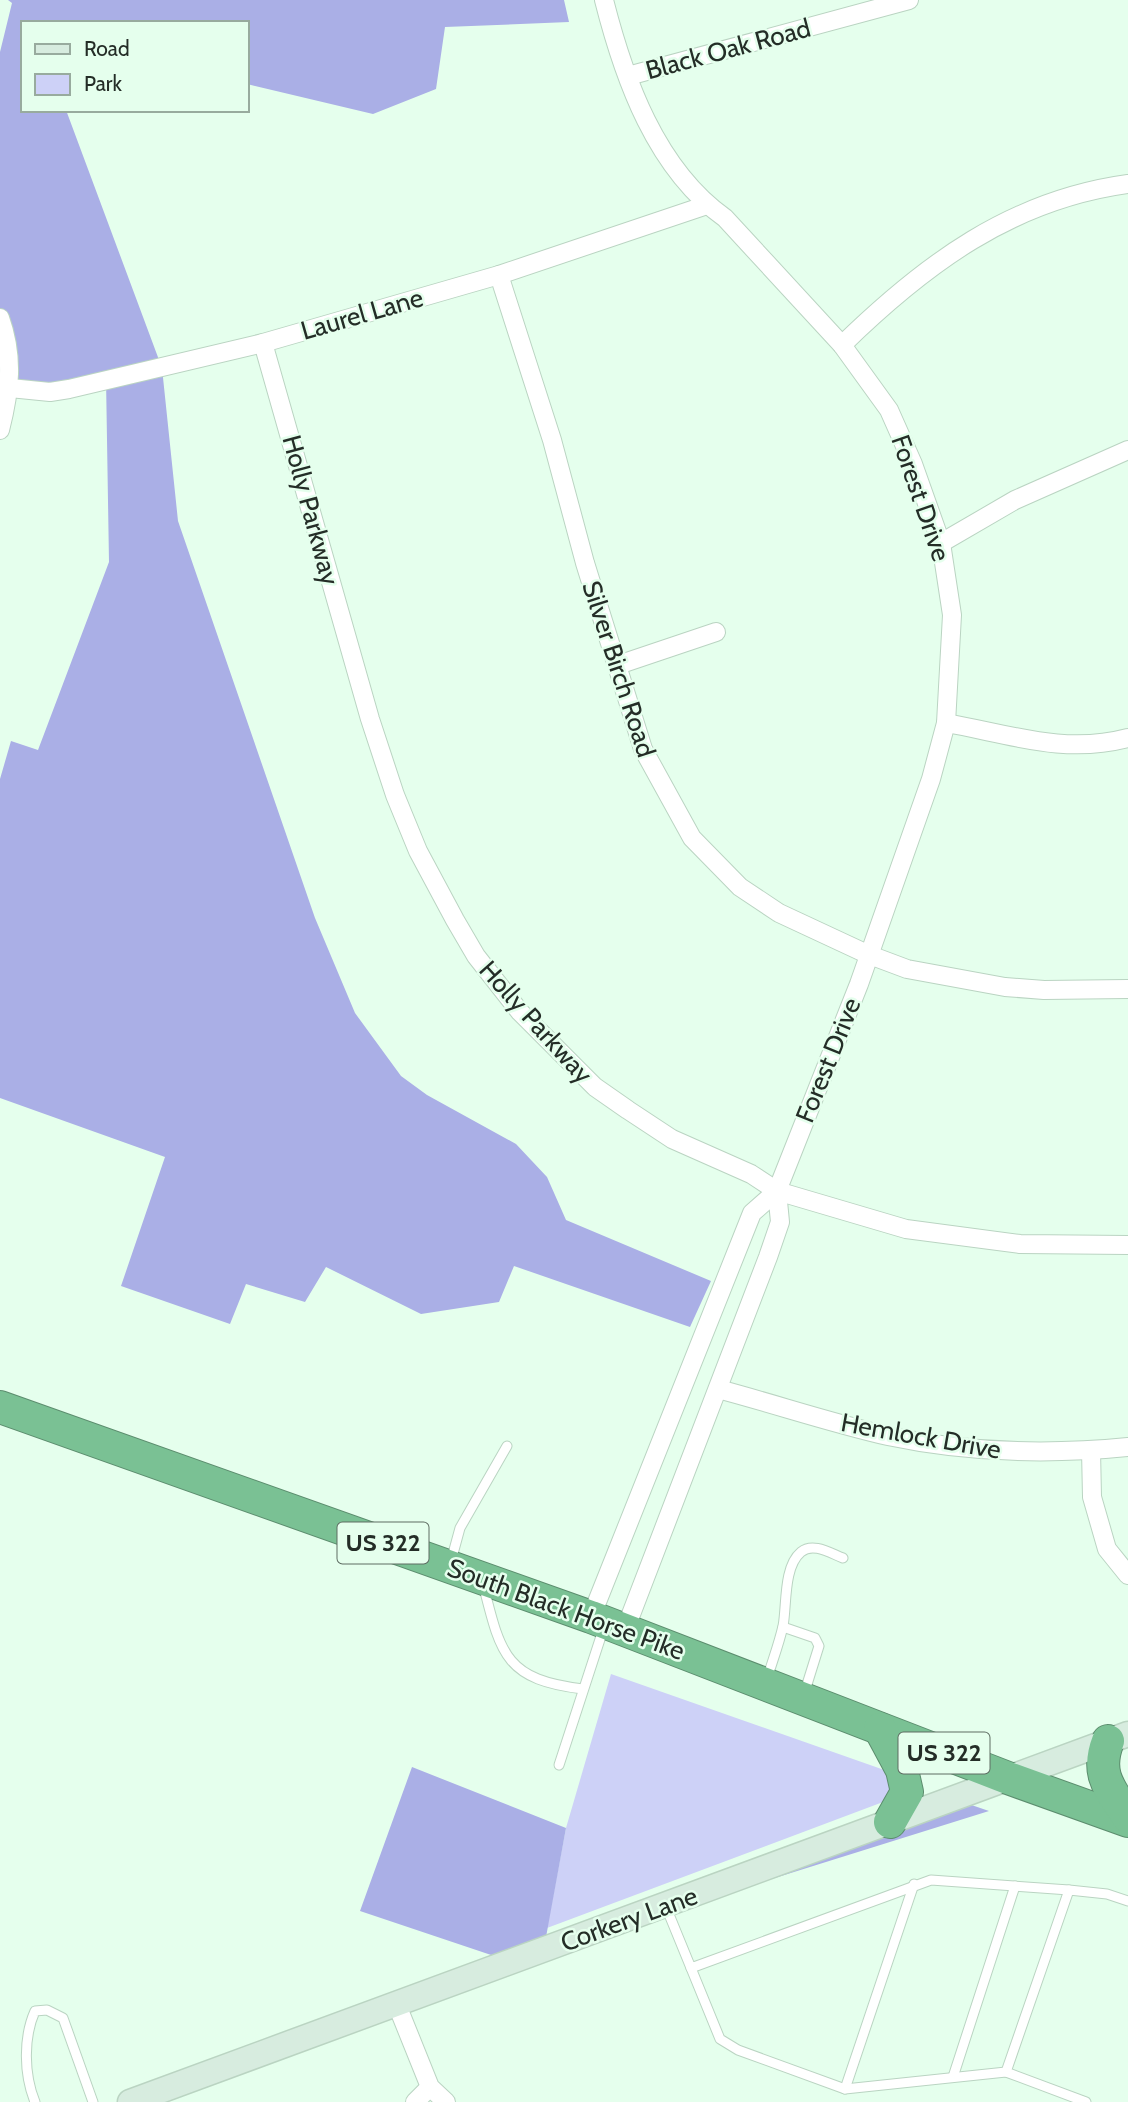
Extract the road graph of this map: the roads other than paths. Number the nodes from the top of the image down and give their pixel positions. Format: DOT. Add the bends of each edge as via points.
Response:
graph roads {
  1 [pos="604,0"];
  2 [pos="909,0"];
  3 [pos="628,76"];
  4 [pos="1128,184"];
  5 [pos="707,205"];
  6 [pos="499,275"];
  7 [pos="0,318"];
  8 [pos="263,343"];
  9 [pos="842,345"];
  10 [pos="10,388"];
  11 [pos="0,430"];
  12 [pos="1128,450"];
  13 [pos="941,543"];
  14 [pos="716,632"];
  15 [pos="618,665"];
  16 [pos="946,723"];
  17 [pos="1128,738"];
  18 [pos="867,954"];
  19 [pos="1128,989"];
  20 [pos="776,1191"];
  21 [pos="1128,1245"];
  22 [pos="718,1389"];
  23 [pos="0,1407"];
  24 [pos="507,1447"];
  25 [pos="1128,1447"];
  26 [pos="1091,1450"];
  27 [pos="842,1558"];
  28 [pos="450,1567"];
  29 [pos="1128,1576"];
  30 [pos="481,1578"];
  31 [pos="607,1623"];
  32 [pos="783,1627"];
  33 [pos="765,1684"];
  34 [pos="583,1689"];
  35 [pos="803,1699"];
  36 [pos="880,1728"];
  37 [pos="1118,1737"];
  38 [pos="559,1765"];
  39 [pos="1008,1778"];
  40 [pos="1128,1819"];
  41 [pos="890,1822"];
  42 [pos="914,1884"];
  43 [pos="1015,1886"];
  44 [pos="1069,1890"];
  45 [pos="1128,1901"];
  46 [pos="665,1905"];
  47 [pos="691,1968"];
  48 [pos="397,2005"];
  49 [pos="1006,2072"];
  50 [pos="953,2077"];
  51 [pos="430,2087"];
  52 [pos="845,2089"];
  53 [pos="158,2097"];
  54 [pos="35,2102"];
  55 [pos="93,2102"];
  56 [pos="130,2102"];
  57 [pos="415,2102"];
  58 [pos="446,2102"];
  59 [pos="1086,2102"];
  1 -- 3 [label="street, Forest Drive"];
  2 -- 3 [label="street, Black Oak Road"];
  3 -- 5 [label="street, Forest Drive" via="652,134"];
  4 -- 9 [label="street" via="1063,197 990,229 906,284"];
  5 -- 6 [label="street, Laurel Lane"];
  5 -- 9 [label="street, Forest Drive" via="725,218"];
  6 -- 8 [label="street, Laurel Lane"];
  6 -- 15 [label="street, Silver Birch Road"];
  7 -- 10 [label="street" via="7,341"];
  8 -- 10 [label="street, Laurel Lane" via="69,389"];
  8 -- 20 [label="street, Holly Parkway" via="388,776 422,860 476,956 520,1012 595,1087 652,1127 751,1174"];
  9 -- 13 [label="street, Forest Drive" via="890,410"];
  10 -- 11 [label="street"];
  12 -- 13 [label="street" via="1015,500"];
  13 -- 16 [label="street, Forest Drive" via="952,615"];
  14 -- 15 [label="street"];
  15 -- 18 [label="street, Silver Birch Road" via="643,749 692,838 740,887 779,913"];
  16 -- 17 [label="street" via="1057,746"];
  16 -- 18 [label="street, Forest Drive" via="931,779"];
  18 -- 19 [label="street, Silver Birch Road" via="928,974 1005,987"];
  18 -- 20 [label="street, Forest Drive"];
  20 -- 21 [label="street, Holly Parkway" via="906,1229 1020,1244"];
  20 -- 22 [label="street, Forest Drive" via="780,1222"];
  20 -- 31 [label="street, Forest Drive" via="752,1213"];
  22 -- 26 [label="street, Hemlock Drive" via="891,1436 1030,1453"];
  22 -- 31 [label="street, Forest Drive"];
  23 -- 28 [label="highway, South Black Horse Pike / US 322"];
  24 -- 28 [label="lane" via="460,1528"];
  25 -- 26 [label="street, Hemlock Drive"];
  26 -- 29 [label="street" via="1092,1497 1103,1536"];
  27 -- 32 [label="lane" via="819,1548 801,1552 792,1566"];
  28 -- 30 [label="highway, South Black Horse Pike / US 322"];
  30 -- 31 [label="highway, South Black Horse Pike / US 322"];
  30 -- 34 [label="lane" via="497,1642 511,1662 540,1680"];
  31 -- 33 [label="highway, South Black Horse Pike / US 322"];
  31 -- 34 [label="lane"];
  32 -- 33 [label="lane"];
  32 -- 35 [label="lane" via="815,1637 820,1646"];
  33 -- 35 [label="highway, South Black Horse Pike / US 322"];
  34 -- 38 [label="lane"];
  35 -- 36 [label="highway, South Black Horse Pike / US 322"];
  36 -- 39 [label="highway, South Black Horse Pike / US 322"];
  36 -- 41 [label="highway" via="902,1770 907,1793"];
  37 -- 39 [label="street, Corkery Lane"];
  37 -- 40 [label="highway" via="1102,1757 1105,1780"];
  39 -- 40 [label="highway, South Black Horse Pike / US 322"];
  39 -- 41 [label="street, Corkery Lane"];
  41 -- 46 [label="street, Corkery Lane"];
  42 -- 43 [label="lane" via="931,1880"];
  42 -- 47 [label="lane"];
  42 -- 52 [label="lane"];
  43 -- 44 [label="lane"];
  43 -- 50 [label="lane"];
  44 -- 45 [label="lane"];
  44 -- 49 [label="lane"];
  46 -- 47 [label="lane"];
  46 -- 48 [label="street, Corkery Lane"];
  47 -- 52 [label="lane" via="720,2039 738,2050"];
  48 -- 51 [label="street"];
  48 -- 53 [label="street, Corkery Lane"];
  49 -- 50 [label="lane"];
  49 -- 59 [label="lane"];
  50 -- 52 [label="lane"];
  51 -- 57 [label="street"];
  51 -- 58 [label="street"];
  53 -- 56 [label="street, Corkery Lane"];
  54 -- 55 [label="lane" via="27,2084 29,2024 35,2011 47,2010 64,2018"];
}
